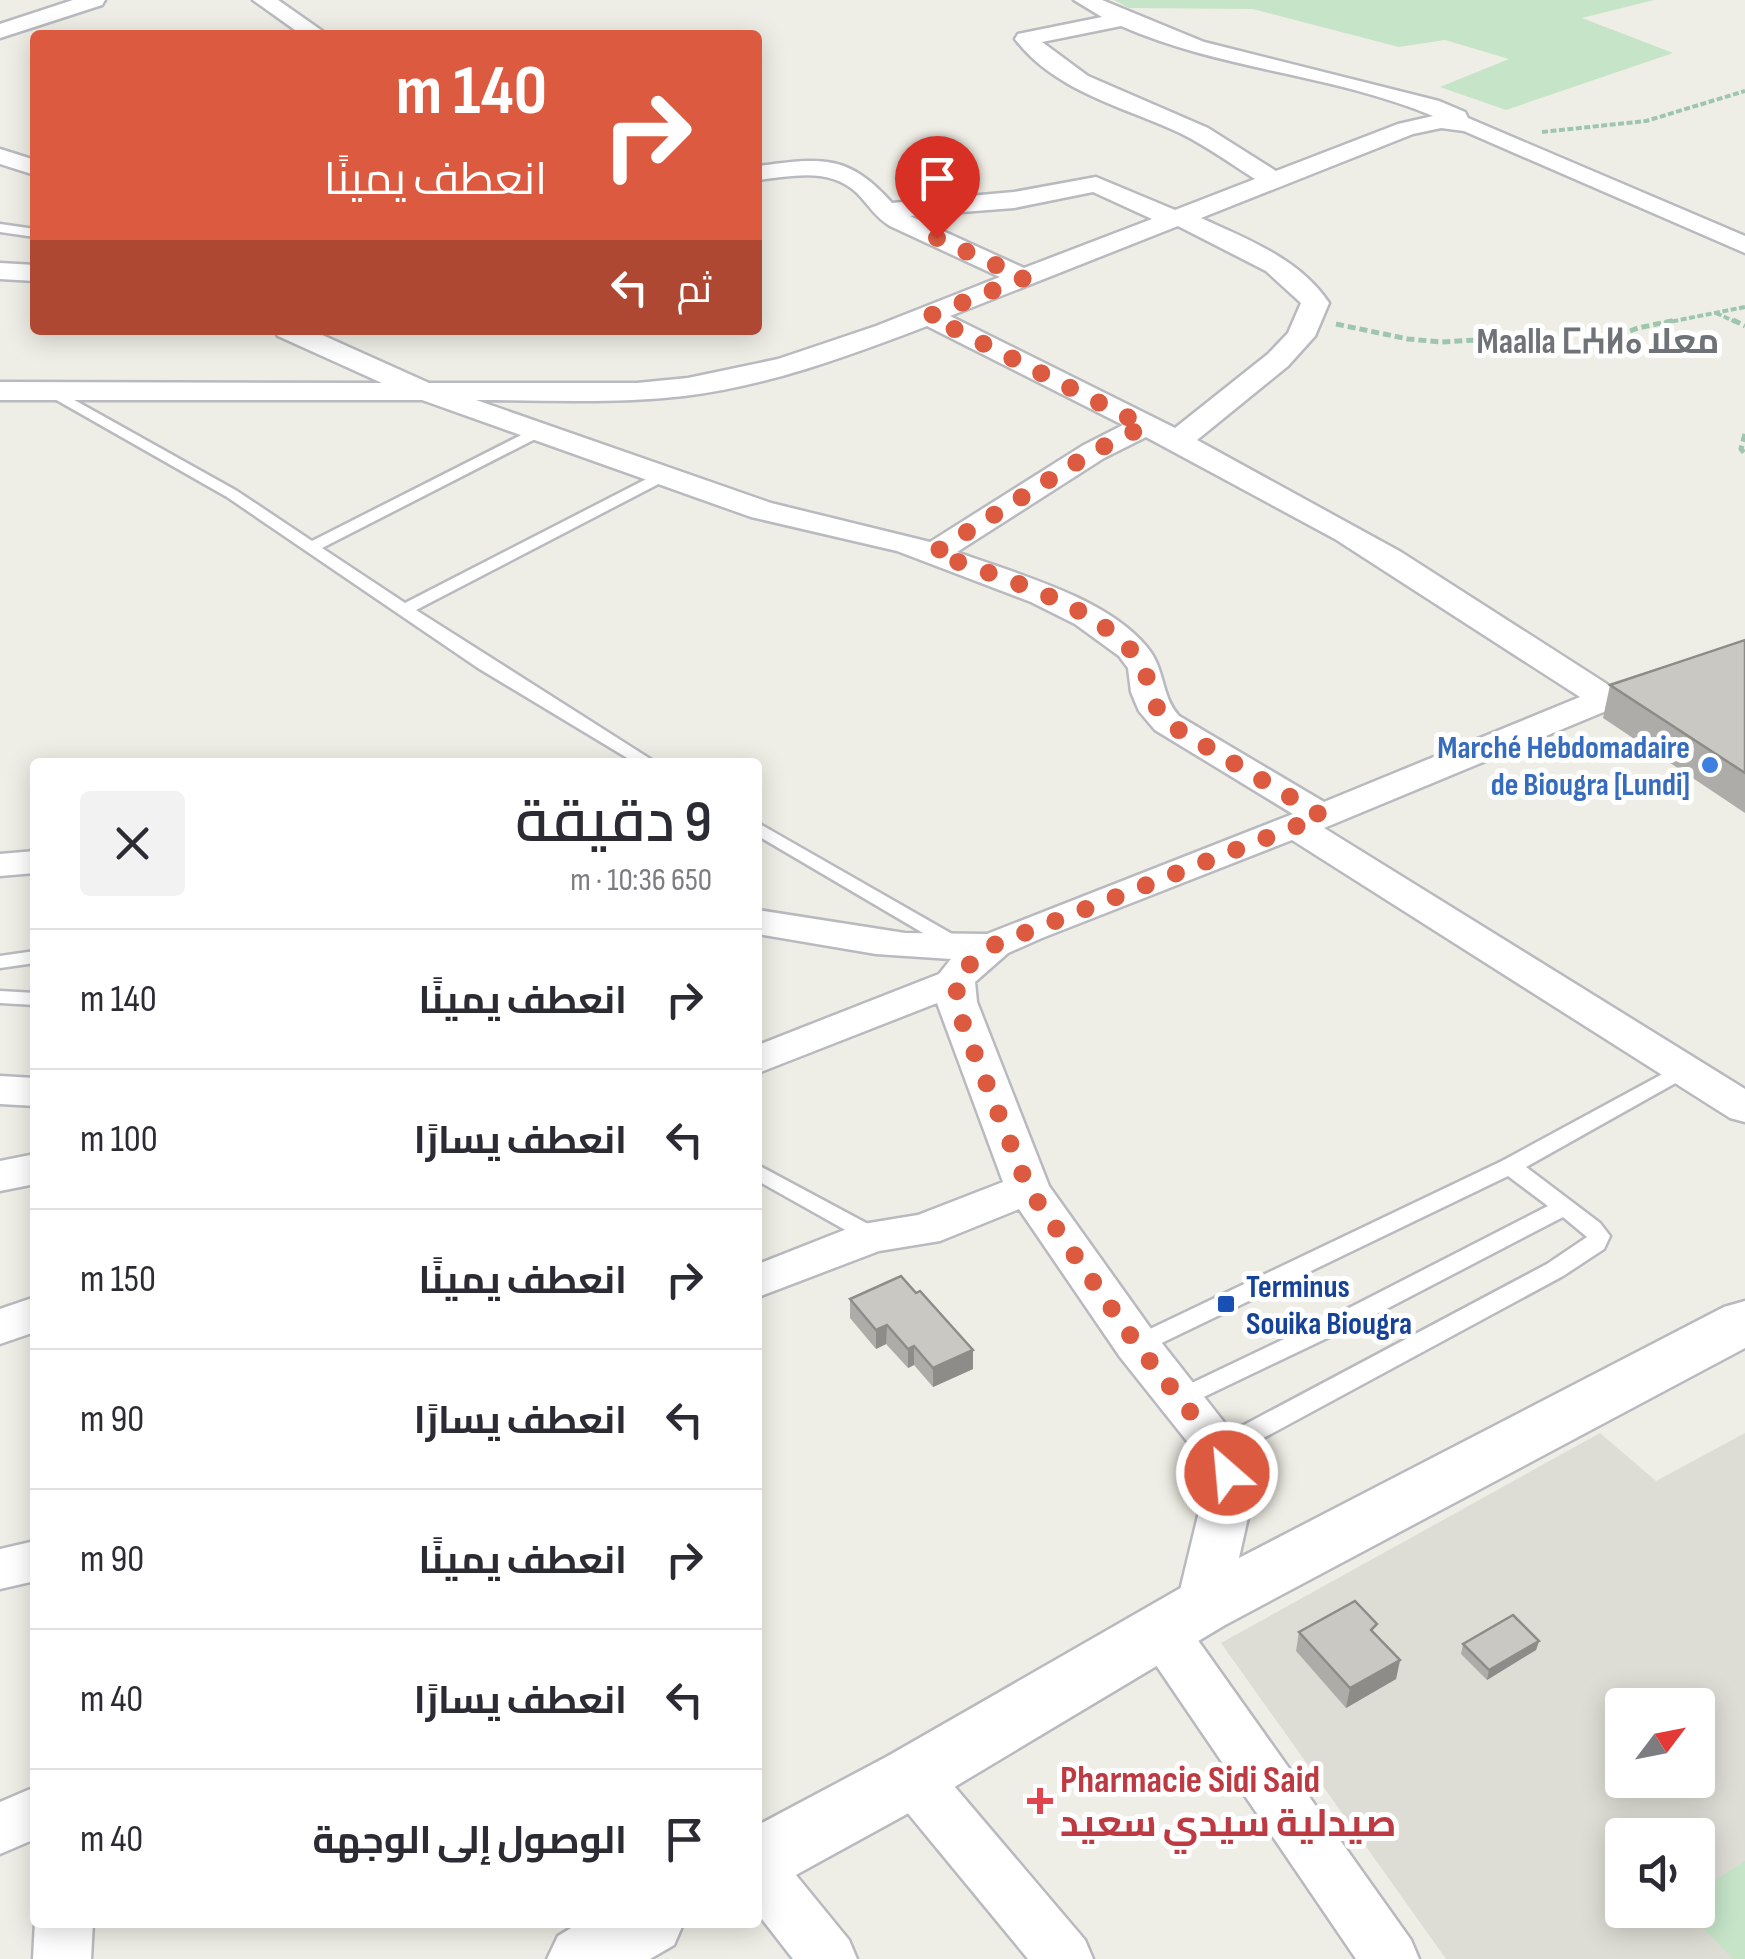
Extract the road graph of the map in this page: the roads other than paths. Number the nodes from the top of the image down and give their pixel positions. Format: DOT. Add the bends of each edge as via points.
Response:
graph roads {
  1 [pos="264,0"];
  2 [pos="1085,0"];
  3 [pos="84,3"];
  4 [pos="1121,19"];
  5 [pos="94,23"];
  6 [pos="6,24"];
  7 [pos="309,30"];
  8 [pos="1481,130"];
  9 [pos="762,173"];
  10 [pos="1274,180"];
  11 [pos="884,211"];
  12 [pos="1176,218"];
  13 [pos="0,228"];
  14 [pos="30,232"];
  15 [pos="1745,245"];
  16 [pos="0,272"];
  17 [pos="30,273"];
  18 [pos="1024,278"];
  19 [pos="929,316"];
  20 [pos="299,335"];
  21 [pos="51,391"];
  22 [pos="423,391"];
  23 [pos="0,392"];
  24 [pos="1145,426"];
  25 [pos="538,432"];
  26 [pos="1176,442"];
  27 [pos="665,475"];
  28 [pos="311,547"];
  29 [pos="934,553"];
  30 [pos="404,610"];
  31 [pos="1745,653"];
  32 [pos="1606,699"];
  33 [pos="640,758"];
  34 [pos="1308,821"];
  35 [pos="762,831"];
  36 [pos="30,863"];
  37 [pos="0,866"];
  38 [pos="762,923"];
  39 [pos="30,959"];
  40 [pos="971,959"];
  41 [pos="0,962"];
  42 [pos="0,996"];
  43 [pos="30,999"];
  44 [pos="762,1058"];
  45 [pos="1681,1071"];
  46 [pos="0,1090"];
  47 [pos="30,1092"];
  48 [pos="1745,1108"];
  49 [pos="1510,1166"];
  50 [pos="762,1174"];
  51 [pos="1028,1188"];
  52 [pos="1562,1208"];
  53 [pos="873,1236"];
  54 [pos="762,1278"];
  55 [pos="30,1316"];
  56 [pos="1745,1322"];
  57 [pos="0,1327"];
  58 [pos="1137,1345"];
  59 [pos="1181,1398"];
  60 [pos="1220,1449"];
  61 [pos="30,1563"];
  62 [pos="0,1569"];
  63 [pos="1182,1619"];
  64 [pos="912,1777"];
  65 [pos="30,1814"];
  66 [pos="0,1830"];
  67 [pos="762,1858"];
  68 [pos="762,1876"];
  69 [pos="64,1928"];
  70 [pos="62,1959"];
  71 [pos="828,1959"];
  72 [pos="1064,1959"];
  73 [pos="1390,1959"];
  1 -- 7 [label="street"];
  2 -- 4 [label="street"];
  3 -- 5 [label="street"];
  3 -- 6 [label="street"];
  4 -- 8 [label="street" via="1233,58 1415,100"];
  4 -- 10 [label="street" via="1026,39 1089,84 1188,128"];
  8 -- 10 [label="street" via="1441,121 1415,126"];
  8 -- 15 [label="street"];
  9 -- 11 [label="street" via="841,172"];
  10 -- 12 [label="street"];
  11 -- 12 [label="street" via="1096,184"];
  11 -- 18 [label="street"];
  12 -- 18 [label="street"];
  12 -- 26 [label="street" via="1254,255 1304,287 1315,302 1301,336 1278,360"];
  13 -- 14 [label="lane"];
  16 -- 17 [label="street"];
  18 -- 19 [label="street"];
  19 -- 22 [label="street" via="692,387"];
  19 -- 24 [label="street"];
  20 -- 22 [label="street"];
  21 -- 22 [label="street"];
  21 -- 23 [label="street"];
  21 -- 28 [label="lane"];
  22 -- 25 [label="street"];
  24 -- 26 [label="street"];
  24 -- 29 [label="street"];
  25 -- 27 [label="street"];
  25 -- 28 [label="lane"];
  26 -- 32 [label="street" via="1462,602"];
  27 -- 29 [label="street" via="762,510"];
  27 -- 30 [label="lane"];
  28 -- 30 [label="lane"];
  29 -- 34 [label="street" via="1042,595 1116,635 1145,667 1152,702 1167,723"];
  30 -- 33 [label="lane"];
  31 -- 32 [label="street"];
  32 -- 34 [label="street"];
  34 -- 40 [label="street"];
  34 -- 45 [label="street"];
  35 -- 40 [label="lane"];
  36 -- 37 [label="street"];
  38 -- 40 [label="street"];
  39 -- 41 [label="lane"];
  40 -- 44 [label="street"];
  40 -- 51 [label="street" via="963,1024"];
  42 -- 43 [label="lane"];
  45 -- 48 [label="street"];
  45 -- 49 [label="lane"];
  46 -- 47 [label="street"];
  49 -- 52 [label="lane"];
  49 -- 58 [label="lane"];
  50 -- 53 [label="lane"];
  51 -- 53 [label="street" via="924,1230"];
  51 -- 58 [label="street"];
  52 -- 59 [label="lane"];
  52 -- 60 [label="lane" via="1592,1228 1596,1244"];
  53 -- 54 [label="street"];
  55 -- 57 [label="street"];
  56 -- 63 [label="street"];
  58 -- 59 [label="street"];
  59 -- 60 [label="street"];
  60 -- 63 [label="street" via="1228,1495"];
  61 -- 62 [label="street"];
  63 -- 64 [label="street"];
  63 -- 73 [label="street"];
  64 -- 67 [label="street"];
  64 -- 72 [label="street"];
  65 -- 66 [label="street"];
  68 -- 71 [label="street"];
  69 -- 70 [label="street"];
}
